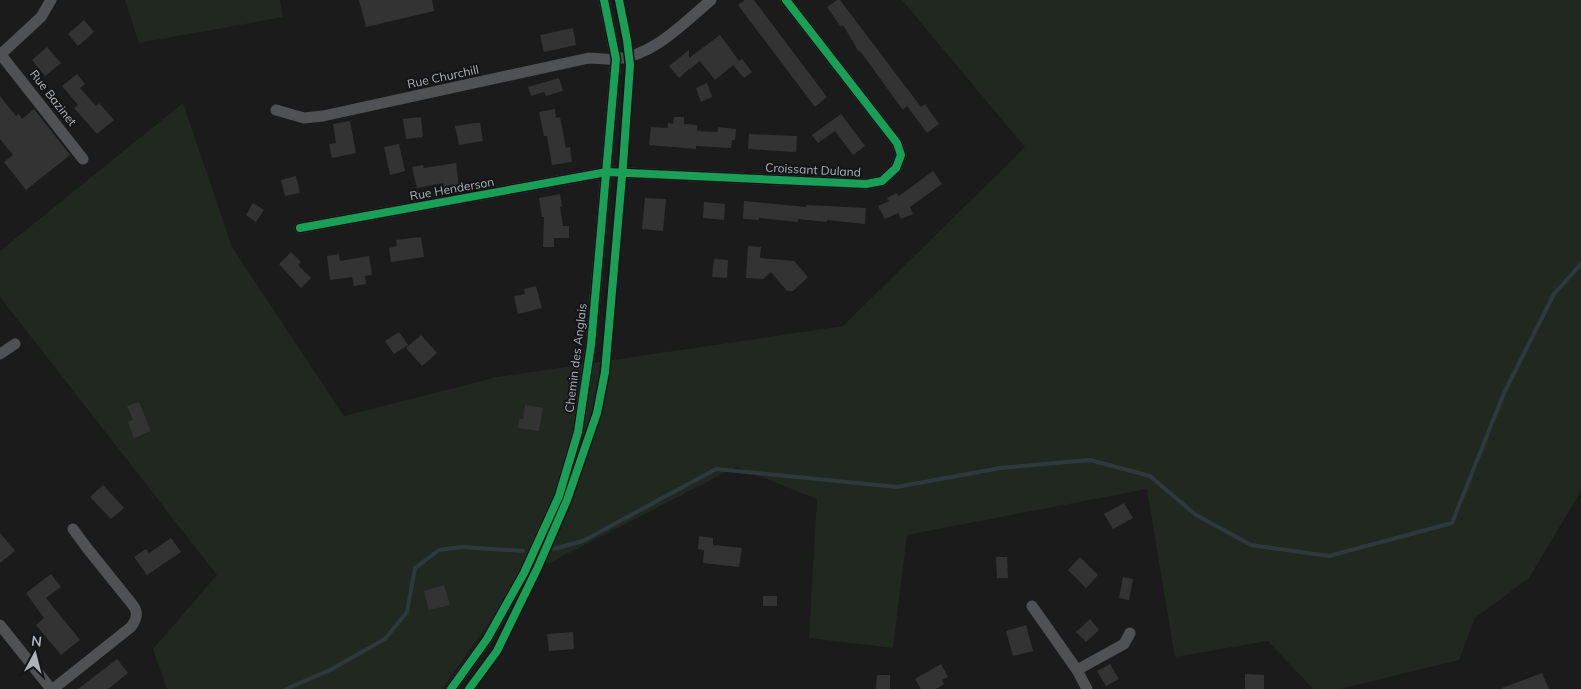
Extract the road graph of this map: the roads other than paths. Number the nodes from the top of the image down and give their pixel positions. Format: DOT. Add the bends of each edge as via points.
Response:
graph roads {
  1 [pos="51,0"];
  2 [pos="604,0"];
  3 [pos="710,0"];
  4 [pos="786,0"];
  5 [pos="1,55"];
  6 [pos="616,59"];
  7 [pos="276,110"];
  8 [pos="83,159"];
  9 [pos="607,172"];
  10 [pos="300,228"];
  11 [pos="15,344"];
  12 [pos="0,354"];
  13 [pos="73,529"];
  14 [pos="1032,606"];
  15 [pos="0,625"];
  16 [pos="1130,633"];
  17 [pos="1077,670"];
  18 [pos="52,689"];
  19 [pos="451,689"];
  20 [pos="1088,689"];
  1 -- 5 [label="street" via="41,17"];
  2 -- 6 [label="street, Chemin des Anglais"];
  3 -- 6 [label="street" via="665,39 628,57"];
  4 -- 9 [label="street, Croissant Duland" via="897,143 901,155 896,168 882,181 866,184"];
  5 -- 8 [label="street, Rue Bazinet"];
  6 -- 7 [label="street, Rue Churchill" via="589,58 323,116 304,118"];
  6 -- 9 [label="street, Chemin des Anglais"];
  9 -- 10 [label="street, Rue Henderson"];
  9 -- 19 [label="street, Chemin des Anglais" via="584,396 578,432 559,496 524,573 487,639"];
  11 -- 12 [label="street"];
  13 -- 18 [label="street" via="137,614 131,627"];
  14 -- 17 [label="street"];
  15 -- 18 [label="street"];
  16 -- 17 [label="street" via="1124,644"];
  17 -- 20 [label="street"];
}
